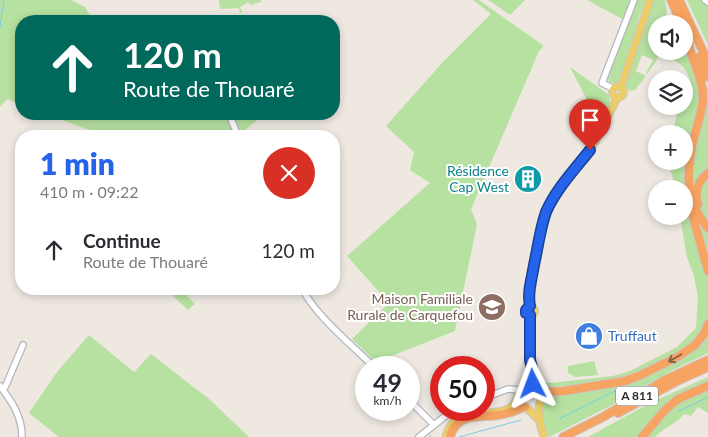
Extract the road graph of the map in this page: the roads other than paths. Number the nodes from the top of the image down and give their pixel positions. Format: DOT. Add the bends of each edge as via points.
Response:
graph roads {
  1 [pos="634,0"];
  2 [pos="650,0"];
  3 [pos="671,0"];
  4 [pos="679,0"];
  5 [pos="678,15"];
  6 [pos="693,45"];
  7 [pos="693,55"];
  8 [pos="708,62"];
  9 [pos="708,77"];
  10 [pos="617,88"];
  11 [pos="693,145"];
  12 [pos="686,170"];
  13 [pos="689,170"];
  14 [pos="708,173"];
  15 [pos="708,222"];
  16 [pos="708,228"];
  17 [pos="708,271"];
  18 [pos="306,295"];
  19 [pos="708,324"];
  20 [pos="23,345"];
  21 [pos="363,356"];
  22 [pos="530,360"];
  23 [pos="708,360"];
  24 [pos="708,367"];
  25 [pos="708,372"];
  26 [pos="536,385"];
  27 [pos="708,386"];
  28 [pos="1,388"];
  29 [pos="521,390"];
  30 [pos="542,392"];
  31 [pos="495,394"];
  32 [pos="649,396"];
  33 [pos="540,404"];
  34 [pos="526,407"];
  35 [pos="420,411"];
  36 [pos="539,420"];
  37 [pos="439,421"];
  38 [pos="434,425"];
  39 [pos="22,437"];
  40 [pos="419,437"];
  41 [pos="446,437"];
  42 [pos="450,437"];
  43 [pos="544,437"];
  44 [pos="563,437"];
  45 [pos="572,437"];
  46 [pos="642,437"];
  1 -- 10 [label="street" via="602,83"];
  2 -- 10 [label="main road"];
  3 -- 5 [label="highway"];
  4 -- 8 [label="highway"];
  6 -- 9 [label="highway"];
  7 -- 11 [label="highway" via="703,97"];
  10 -- 22 [label="main road" via="613,94 617,98 596,140 558,191 546,213 529,299 535,312 530,315"];
  12 -- 17 [label="highway" via="688,194"];
  13 -- 16 [label="highway" via="693,202"];
  14 -- 15 [label="highway" via="699,182 696,192"];
  18 -- 21 [label="street"];
  19 -- 30 [label="highway, one-way" via="695,345 641,375 625,381"];
  20 -- 28 [label="street" via="6,385"];
  22 -- 26 [label="main road"];
  22 -- 29 [label="main road"];
  23 -- 44 [label="highway, A 811" via="665,380"];
  24 -- 32 [label="highway, A 811"];
  25 -- 32 [label="highway"];
  26 -- 29 [label="main road"];
  26 -- 30 [label="main road"];
  27 -- 46 [label="highway" via="678,399"];
  28 -- 39 [label="street" via="17,412"];
  29 -- 31 [label="street" via="508,389"];
  29 -- 34 [label="main road" via="521,403"];
  29 -- 41 [label="main road" via="512,407 461,416 451,425"];
  30 -- 33 [label="main road"];
  32 -- 45 [label="highway, A 811"];
  33 -- 34 [label="main road" via="534,408"];
  33 -- 36 [label="main road"];
  34 -- 36 [label="main road"];
  34 -- 42 [label="highway" via="499,415 468,417 455,426"];
  35 -- 38 [label="street"];
  36 -- 43 [label="main road"];
  37 -- 38 [label="street"];
  38 -- 40 [label="street"];
}
